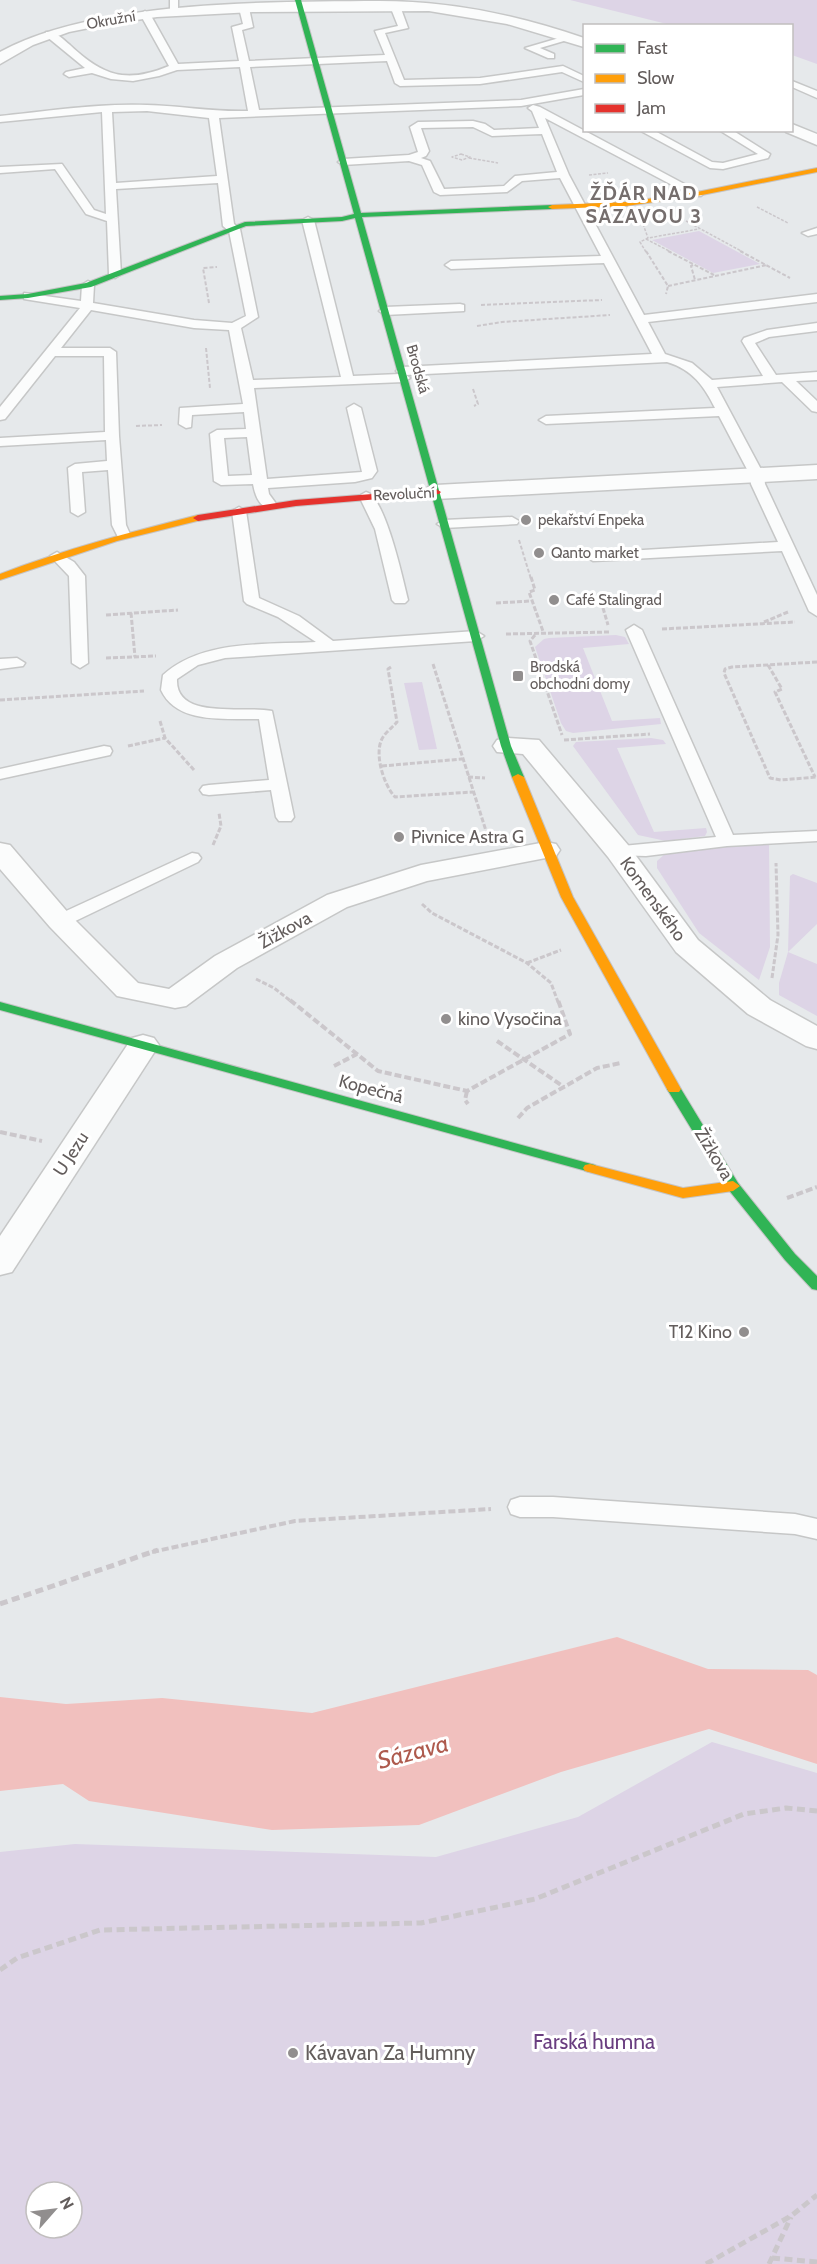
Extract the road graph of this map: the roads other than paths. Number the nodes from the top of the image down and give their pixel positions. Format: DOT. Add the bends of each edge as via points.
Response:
graph roads {
  1 [pos="299,3"];
  2 [pos="174,5"];
  3 [pos="395,6"];
  4 [pos="244,8"];
  5 [pos="145,14"];
  6 [pos="49,34"];
  7 [pos="569,38"];
  8 [pos="583,42"];
  9 [pos="551,56"];
  10 [pos="390,58"];
  11 [pos="0,59"];
  12 [pos="315,61"];
  13 [pos="244,64"];
  14 [pos="175,67"];
  15 [pos="93,70"];
  16 [pos="69,74"];
  17 [pos="583,78"];
  18 [pos="793,84"];
  19 [pos="583,92"];
  20 [pos="817,95"];
  21 [pos="521,103"];
  22 [pos="425,107"];
  23 [pos="107,109"];
  24 [pos="536,109"];
  25 [pos="329,110"];
  26 [pos="254,113"];
  27 [pos="214,115"];
  28 [pos="0,119"];
  29 [pos="433,125"];
  30 [pos="793,129"];
  31 [pos="546,131"];
  32 [pos="648,132"];
  33 [pos="728,132"];
  34 [pos="816,139"];
  35 [pos="410,158"];
  36 [pos="343,162"];
  37 [pos="0,170"];
  38 [pos="817,170"];
  39 [pos="564,175"];
  40 [pos="223,179"];
  41 [pos="113,186"];
  42 [pos="464,192"];
  43 [pos="697,194"];
  44 [pos="580,206"];
  45 [pos="470,211"];
  46 [pos="358,215"];
  47 [pos="114,220"];
  48 [pos="308,220"];
  49 [pos="234,229"];
  50 [pos="608,259"];
  51 [pos="451,265"];
  52 [pos="115,274"];
  53 [pos="88,285"];
  54 [pos="28,296"];
  55 [pos="0,298"];
  56 [pos="817,298"];
  57 [pos="765,306"];
  58 [pos="87,307"];
  59 [pos="460,308"];
  60 [pos="385,310"];
  61 [pos="639,317"];
  62 [pos="234,327"];
  63 [pos="817,327"];
  64 [pos="797,329"];
  65 [pos="208,330"];
  66 [pos="182,336"];
  67 [pos="51,352"];
  68 [pos="660,357"];
  69 [pos="403,375"];
  70 [pos="817,376"];
  71 [pos="348,380"];
  72 [pos="772,380"];
  73 [pos="787,380"];
  74 [pos="247,384"];
  75 [pos="709,384"];
  76 [pos="251,408"];
  77 [pos="354,408"];
  78 [pos="817,408"];
  79 [pos="724,412"];
  80 [pos="0,416"];
  81 [pos="546,420"];
  82 [pos="186,424"];
  83 [pos="112,431"];
  84 [pos="255,433"];
  85 [pos="0,442"];
  86 [pos="114,465"];
  87 [pos="817,472"];
  88 [pos="757,475"];
  89 [pos="261,482"];
  90 [pos="436,492"];
  91 [pos="366,496"];
  92 [pos="270,505"];
  93 [pos="239,511"];
  94 [pos="78,512"];
  95 [pos="512,521"];
  96 [pos="444,524"];
  97 [pos="123,534"];
  98 [pos="788,546"];
  99 [pos="57,556"];
  100 [pos="593,557"];
  101 [pos="0,577"];
  102 [pos="811,583"];
  103 [pos="400,600"];
  104 [pos="811,616"];
  105 [pos="634,630"];
  106 [pos="476,636"];
  107 [pos="330,646"];
  108 [pos="80,661"];
  109 [pos="17,663"];
  110 [pos="0,664"];
  111 [pos="507,746"];
  112 [pos="104,751"];
  113 [pos="0,774"];
  114 [pos="279,783"];
  115 [pos="209,790"];
  116 [pos="285,817"];
  117 [pos="816,835"];
  118 [pos="727,841"];
  119 [pos="546,850"];
  120 [pos="0,851"];
  121 [pos="618,851"];
  122 [pos="192,858"];
  123 [pos="60,921"];
  124 [pos="0,1006"];
  125 [pos="817,1039"];
  126 [pos="143,1045"];
  127 [pos="733,1186"];
  128 [pos="0,1263"];
  129 [pos="817,1285"];
  130 [pos="520,1507"];
  131 [pos="817,1529"];
  1 -- 3 [label="street, Okružní"];
  1 -- 4 [label="street, Okružní"];
  1 -- 12 [label="main road, Brodská"];
  2 -- 4 [label="street, Okružní"];
  2 -- 5 [label="street, Okružní"];
  3 -- 7 [label="street, Okružní" via="489,16"];
  3 -- 10 [label="lane" via="403,28 380,31"];
  4 -- 13 [label="lane" via="248,27 237,27"];
  5 -- 6 [label="street, Okružní"];
  5 -- 14 [label="lane"];
  6 -- 11 [label="street, Okružní"];
  6 -- 15 [label="lane"];
  7 -- 8 [label="street, Okružní"];
  7 -- 9 [label="lane" via="530,48"];
  10 -- 12 [label="lane"];
  10 -- 17 [label="lane" via="400,83 480,81 563,69"];
  12 -- 13 [label="lane"];
  12 -- 25 [label="main road, Brodská"];
  13 -- 14 [label="lane"];
  13 -- 26 [label="lane"];
  14 -- 15 [label="lane" via="162,73 128,77"];
  15 -- 16 [label="lane"];
  18 -- 20 [label="lane"];
  19 -- 21 [label="lane"];
  21 -- 22 [label="lane"];
  21 -- 24 [label="lane"];
  22 -- 25 [label="lane"];
  22 -- 29 [label="lane"];
  23 -- 27 [label="lane" via="147,108"];
  23 -- 28 [label="lane"];
  23 -- 41 [label="lane"];
  24 -- 31 [label="lane"];
  24 -- 43 [label="lane"];
  25 -- 26 [label="lane"];
  25 -- 36 [label="main road, Brodská"];
  26 -- 27 [label="lane"];
  27 -- 40 [label="lane"];
  29 -- 31 [label="lane" via="473,124 492,134"];
  29 -- 35 [label="lane" via="415,127 424,151"];
  30 -- 34 [label="street"];
  31 -- 39 [label="lane"];
  32 -- 33 [label="lane" via="710,165 723,166 764,156 755,146"];
  35 -- 36 [label="lane"];
  35 -- 42 [label="lane" via="426,163 440,192"];
  36 -- 46 [label="main road, Brodská"];
  37 -- 47 [label="lane" via="58,165 90,212"];
  38 -- 43 [label="main road"];
  39 -- 42 [label="lane" via="519,178 507,189"];
  39 -- 44 [label="lane"];
  40 -- 41 [label="lane"];
  40 -- 49 [label="lane" via="229,226"];
  41 -- 47 [label="lane"];
  42 -- 45 [label="lane"];
  43 -- 44 [label="main road"];
  44 -- 45 [label="main road"];
  44 -- 50 [label="lane"];
  45 -- 46 [label="main road"];
  46 -- 48 [label="main road"];
  46 -- 60 [label="main road, Brodská"];
  47 -- 52 [label="lane"];
  48 -- 49 [label="main road" via="245,224"];
  48 -- 71 [label="lane"];
  49 -- 52 [label="main road"];
  49 -- 62 [label="lane" via="252,316"];
  50 -- 51 [label="lane"];
  50 -- 61 [label="lane"];
  52 -- 53 [label="main road"];
  53 -- 54 [label="main road"];
  53 -- 58 [label="lane"];
  54 -- 55 [label="main road"];
  54 -- 58 [label="lane"];
  56 -- 57 [label="lane"];
  57 -- 61 [label="lane"];
  57 -- 64 [label="lane"];
  58 -- 65 [label="lane"];
  58 -- 67 [label="lane"];
  59 -- 60 [label="lane"];
  60 -- 69 [label="main road, Brodská"];
  61 -- 68 [label="lane"];
  62 -- 65 [label="lane"];
  62 -- 74 [label="lane"];
  63 -- 64 [label="lane"];
  64 -- 72 [label="lane" via="748,341"];
  65 -- 66 [label="lane"];
  67 -- 80 [label="lane"];
  67 -- 83 [label="lane" via="110,352"];
  68 -- 69 [label="lane"];
  68 -- 75 [label="lane" via="696,369"];
  69 -- 71 [label="lane"];
  69 -- 90 [label="main road, Brodská"];
  70 -- 73 [label="lane"];
  71 -- 74 [label="lane"];
  72 -- 73 [label="lane"];
  72 -- 75 [label="lane"];
  73 -- 78 [label="lane"];
  74 -- 76 [label="lane"];
  75 -- 79 [label="lane"];
  76 -- 82 [label="lane" via="185,411"];
  76 -- 84 [label="lane"];
  77 -- 89 [label="lane" via="370,471 367,475"];
  79 -- 81 [label="lane"];
  79 -- 88 [label="lane"];
  83 -- 85 [label="lane"];
  83 -- 86 [label="lane"];
  84 -- 89 [label="lane"];
  84 -- 89 [label="lane" via="217,435 221,481"];
  86 -- 94 [label="lane" via="75,468"];
  86 -- 97 [label="lane"];
  87 -- 88 [label="street, Revoluční"];
  88 -- 90 [label="street, Revoluční"];
  88 -- 98 [label="lane"];
  89 -- 92 [label="lane" via="262,495"];
  90 -- 91 [label="main road, Revoluční"];
  90 -- 96 [label="main road, Brodská"];
  91 -- 92 [label="main road, Revoluční"];
  91 -- 103 [label="lane" via="382,529"];
  92 -- 93 [label="main road, Revoluční"];
  93 -- 97 [label="main road, Revoluční"];
  93 -- 107 [label="lane" via="252,601 272,606 311,629"];
  95 -- 96 [label="lane"];
  96 -- 106 [label="main road, Brodská"];
  97 -- 99 [label="main road, Revoluční"];
  98 -- 100 [label="lane"];
  98 -- 102 [label="lane"];
  99 -- 101 [label="main road, Revoluční"];
  99 -- 108 [label="lane" via="77,576"];
  102 -- 104 [label="lane"];
  105 -- 118 [label="lane"];
  106 -- 107 [label="lane"];
  106 -- 111 [label="main road, Brodská"];
  107 -- 114 [label="lane" via="207,656 192,659 170,678 169,694 191,709 266,715"];
  109 -- 110 [label="lane"];
  111 -- 119 [label="main road, Žižkova"];
  111 -- 121 [label="street, Komenského" via="530,746"];
  112 -- 113 [label="lane"];
  114 -- 115 [label="lane"];
  114 -- 116 [label="lane"];
  117 -- 118 [label="lane"];
  118 -- 121 [label="lane"];
  119 -- 123 [label="street, Žižkova" via="421,874 337,901 226,962 175,999 128,990"];
  119 -- 127 [label="main road, Žižkova" via="622,1000"];
  120 -- 123 [label="street, Žižkova"];
  121 -- 125 [label="street, Komenského" via="687,946 759,1007"];
  122 -- 123 [label="lane"];
  124 -- 126 [label="main road, Kopečná" via="85,1023"];
  126 -- 127 [label="main road, Kopečná" via="682,1193"];
  126 -- 128 [label="street, U Jezu"];
  127 -- 129 [label="main road, Žižkova"];
  130 -- 131 [label="lane" via="795,1524"];
}
